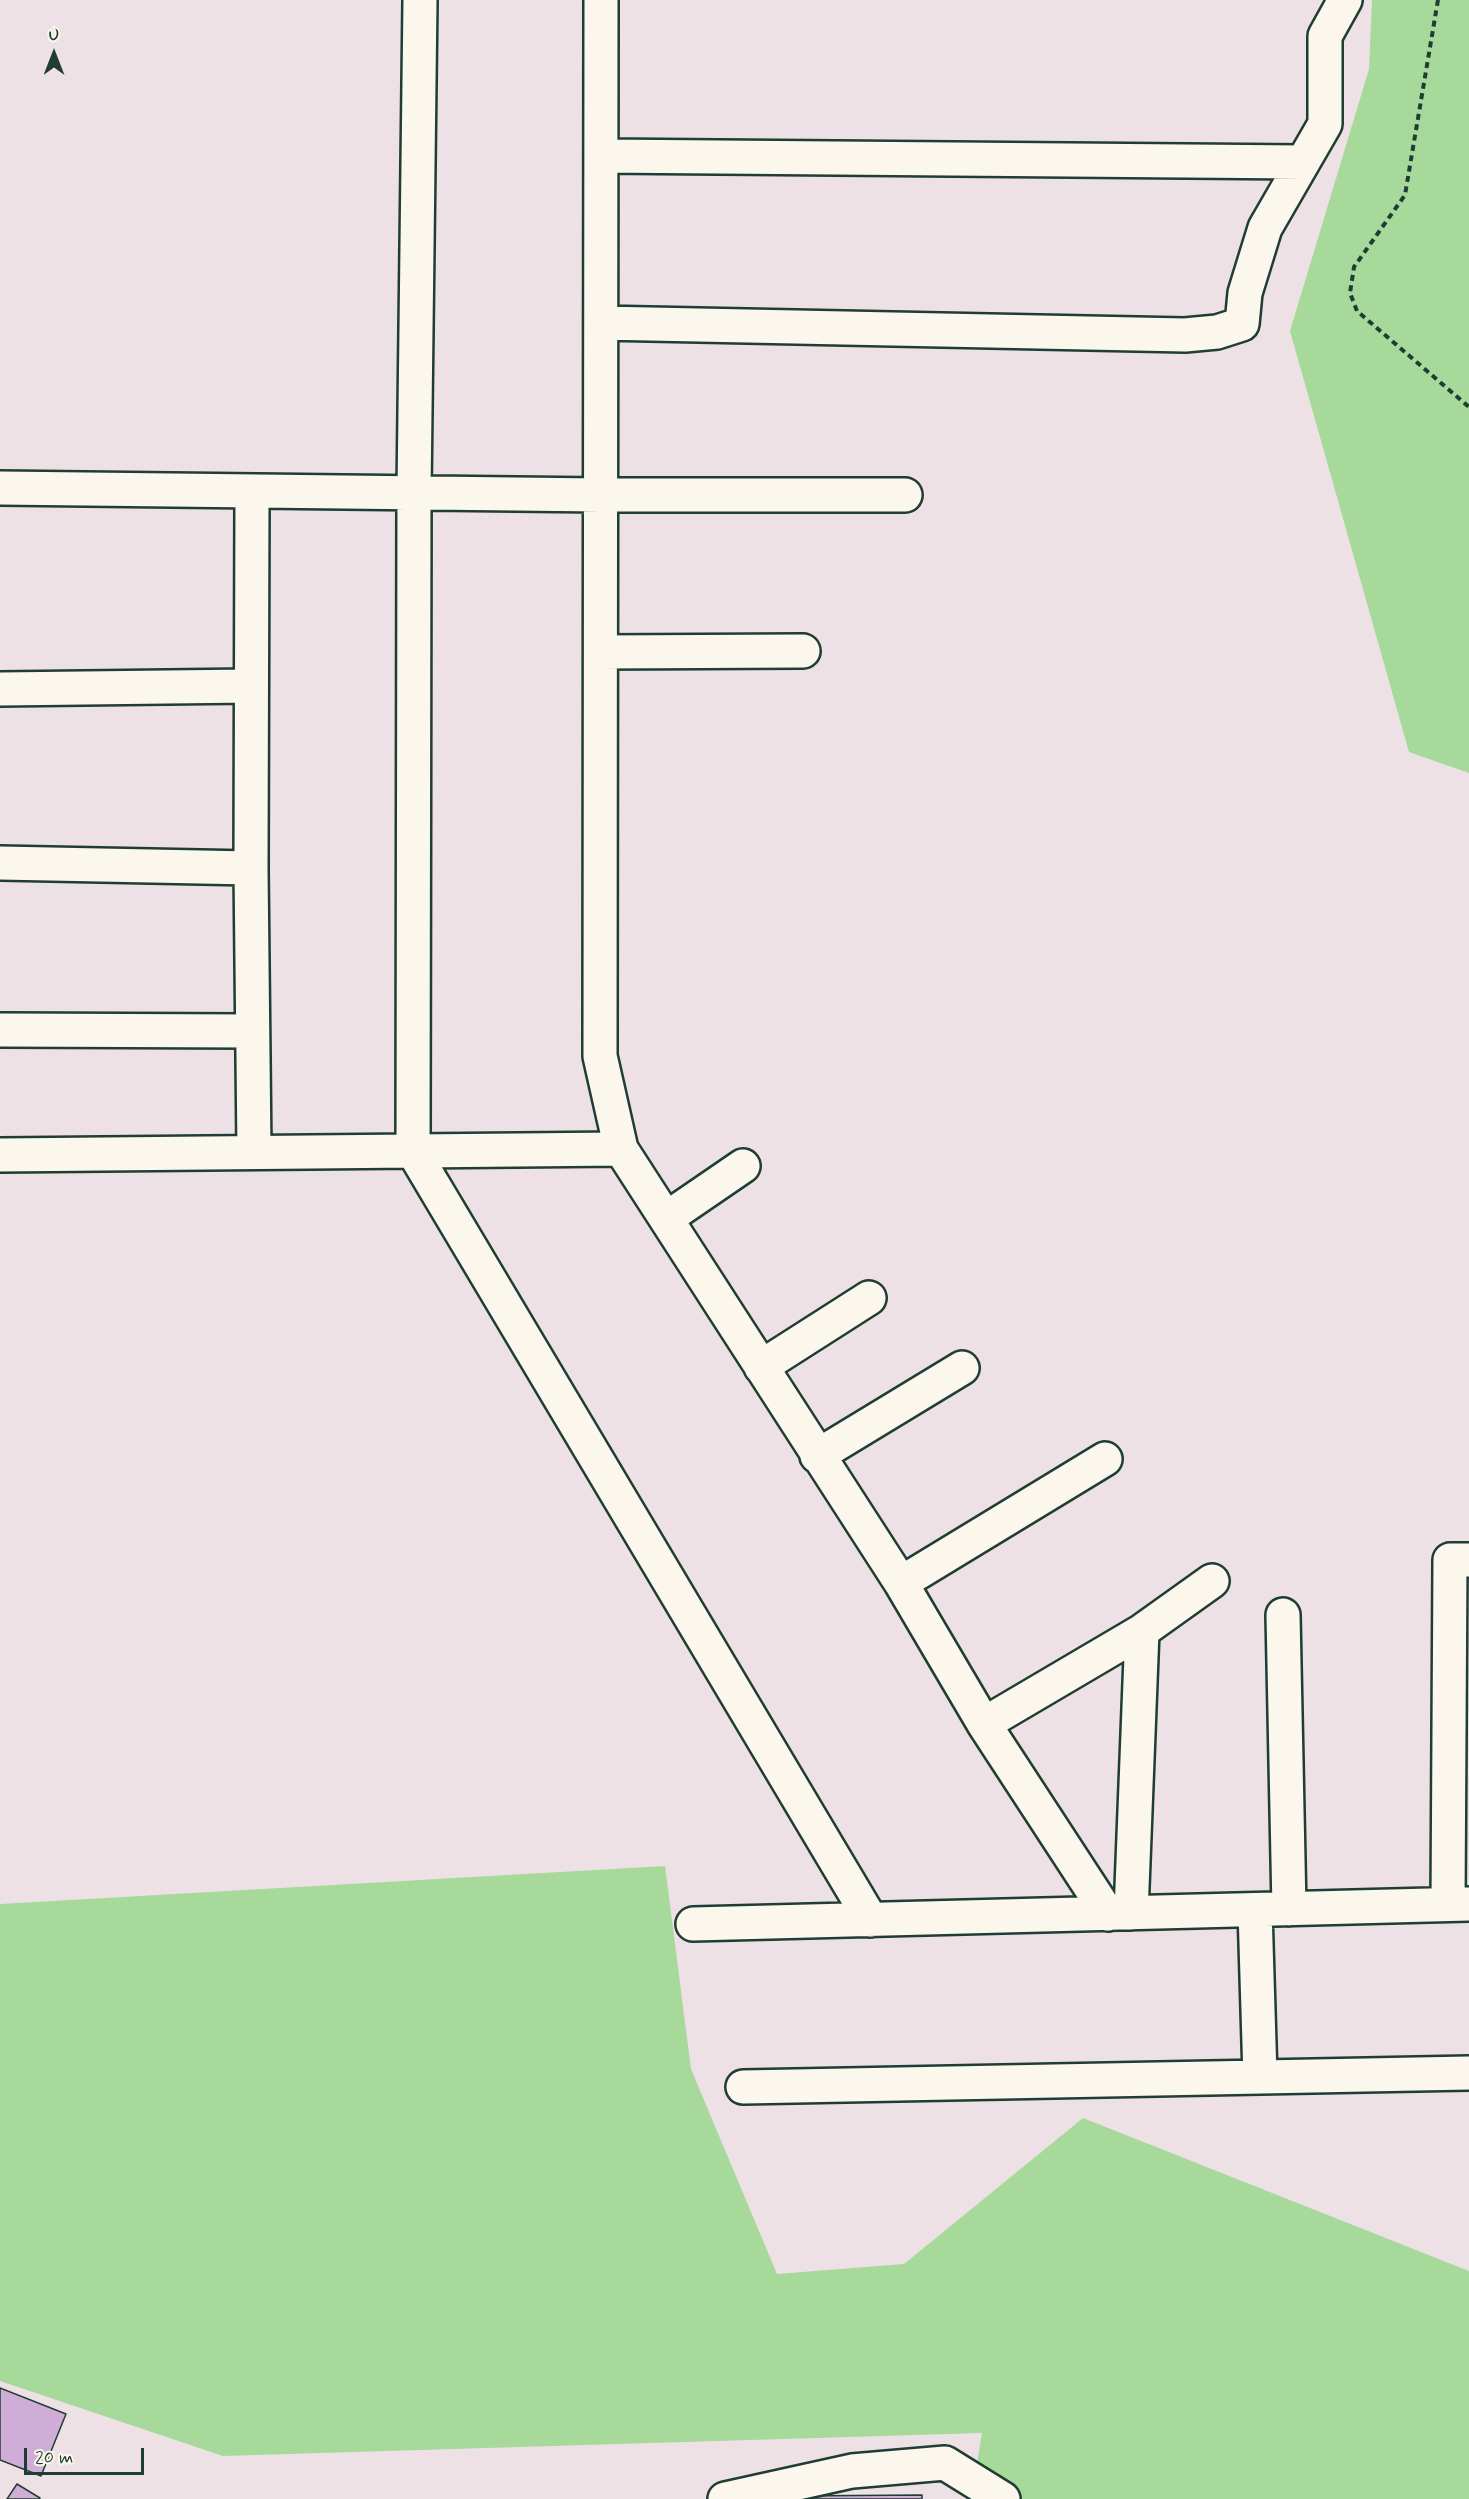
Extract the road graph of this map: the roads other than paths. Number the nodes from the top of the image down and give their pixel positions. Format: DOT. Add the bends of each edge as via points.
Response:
graph roads {
  1 [pos="420,0"];
  2 [pos="601,0"];
  3 [pos="1345,0"];
  4 [pos="601,156"];
  5 [pos="1303,162"];
  6 [pos="600,323"];
  7 [pos="0,488"];
  8 [pos="252,491"];
  9 [pos="414,493"];
  10 [pos="600,495"];
  11 [pos="905,495"];
  12 [pos="803,651"];
  13 [pos="600,652"];
  14 [pos="252,686"];
  15 [pos="0,689"];
  16 [pos="0,863"];
  17 [pos="252,868"];
  18 [pos="0,1030"];
  19 [pos="252,1031"];
  20 [pos="621,1149"];
  21 [pos="413,1151"];
  22 [pos="254,1152"];
  23 [pos="0,1155"];
  24 [pos="743,1166"];
  25 [pos="667,1218"];
  26 [pos="869,1298"];
  27 [pos="761,1367"];
  28 [pos="962,1368"];
  29 [pos="817,1456"];
  30 [pos="1105,1459"];
  31 [pos="1469,1560"];
  32 [pos="1212,1581"];
  33 [pos="901,1583"];
  34 [pos="1283,1616"];
  35 [pos="1142,1631"];
  36 [pos="1459,1718"];
  37 [pos="984,1724"];
  38 [pos="1459,1904"];
  39 [pos="1288,1909"];
  40 [pos="1254,1910"];
  41 [pos="1120,1913"];
  42 [pos="872,1920"];
  43 [pos="693,1924"];
  44 [pos="1469,2073"];
  45 [pos="1260,2077"];
  46 [pos="743,2087"];
  47 [pos="725,2499"];
  48 [pos="1003,2499"];
  1 -- 9 [label="street"];
  2 -- 4 [label="street"];
  3 -- 5 [label="street" via="1325,36 1325,124"];
  4 -- 5 [label="street"];
  4 -- 6 [label="street"];
  5 -- 6 [label="street" via="1264,228 1245,293 1242,324 1217,332 1185,335"];
  6 -- 10 [label="street"];
  7 -- 8 [label="street"];
  8 -- 9 [label="street"];
  8 -- 14 [label="street"];
  9 -- 10 [label="street"];
  9 -- 21 [label="street"];
  10 -- 11 [label="street"];
  10 -- 13 [label="street"];
  12 -- 13 [label="street"];
  13 -- 20 [label="street" via="600,1056"];
  14 -- 15 [label="street"];
  14 -- 17 [label="street"];
  16 -- 17 [label="street"];
  17 -- 19 [label="street"];
  18 -- 19 [label="street"];
  19 -- 22 [label="street"];
  20 -- 21 [label="street"];
  20 -- 25 [label="street"];
  21 -- 22 [label="street"];
  21 -- 42 [label="street"];
  22 -- 23 [label="street"];
  24 -- 25 [label="street"];
  25 -- 27 [label="street"];
  26 -- 27 [label="street"];
  27 -- 29 [label="street"];
  28 -- 29 [label="street"];
  29 -- 33 [label="street"];
  30 -- 33 [label="street"];
  31 -- 36 [label="street" via="1450,1560"];
  32 -- 35 [label="street"];
  33 -- 37 [label="street"];
  34 -- 39 [label="street"];
  35 -- 37 [label="street"];
  35 -- 41 [label="street"];
  36 -- 38 [label="street"];
  37 -- 41 [label="street"];
  38 -- 39 [label="street"];
  39 -- 40 [label="street"];
  40 -- 41 [label="street"];
  40 -- 45 [label="street"];
  41 -- 42 [label="street"];
  42 -- 43 [label="street"];
  44 -- 45 [label="street"];
  45 -- 46 [label="street"];
  47 -- 48 [label="street" via="852,2471 945,2463"];
}
